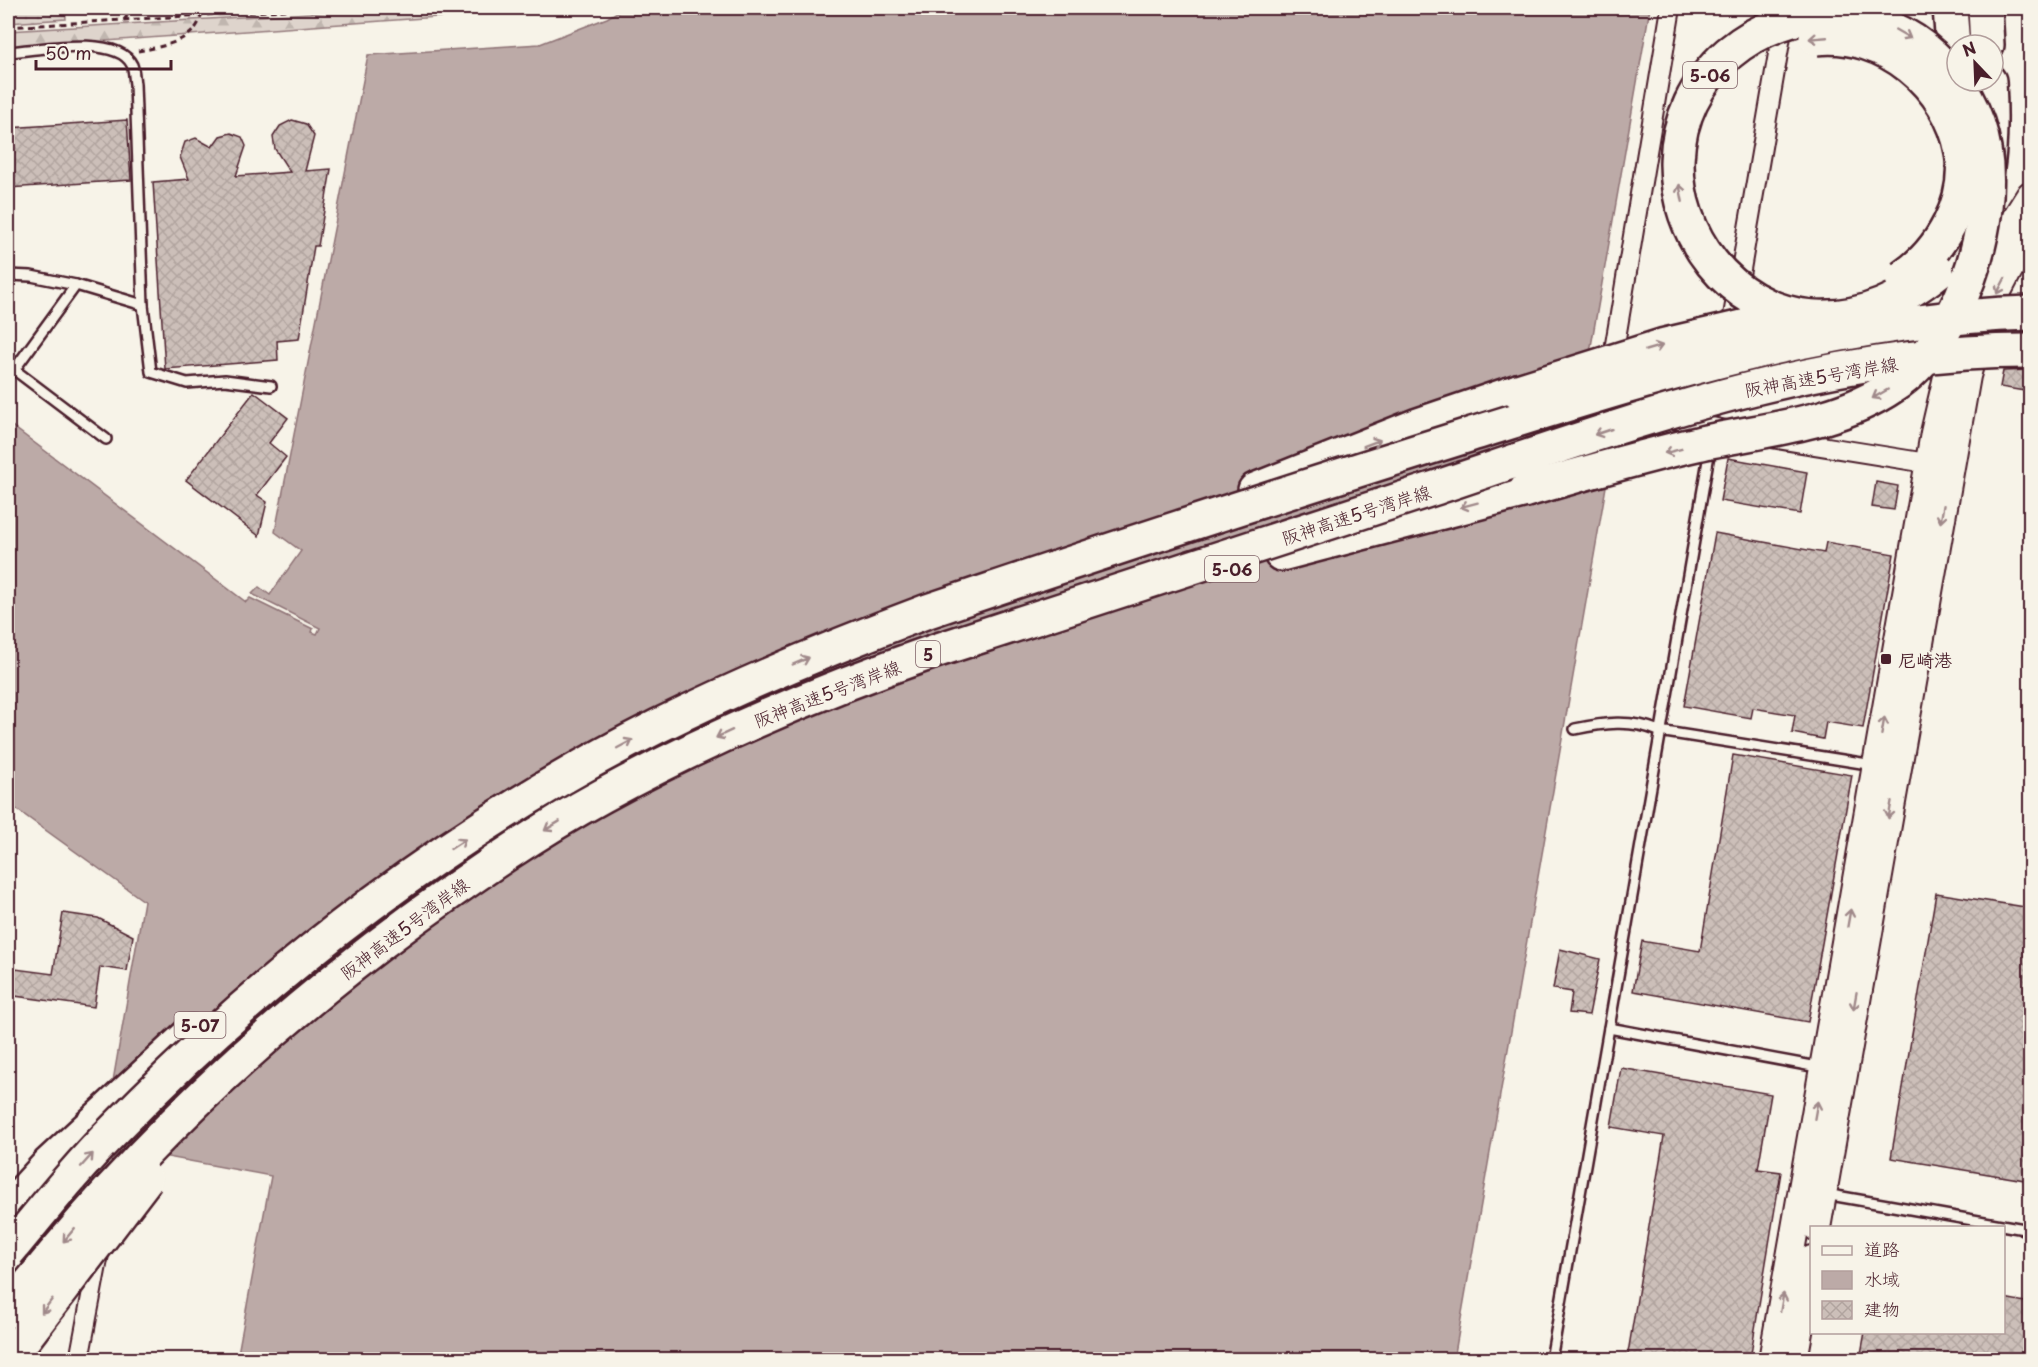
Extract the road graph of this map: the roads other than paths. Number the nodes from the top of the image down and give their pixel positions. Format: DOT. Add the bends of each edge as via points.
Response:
graph roads {
  1 [pos="1671,8"];
  2 [pos="1786,8"];
  3 [pos="1950,8"];
  4 [pos="1985,8"];
  5 [pos="1986,33"];
  6 [pos="8,52"];
  7 [pos="1989,93"];
  8 [pos="2029,200"];
  9 [pos="2031,236"];
  10 [pos="1928,267"];
  11 [pos="8,275"];
  12 [pos="76,285"];
  13 [pos="143,305"];
  14 [pos="2031,313"];
  15 [pos="2031,351"];
  16 [pos="11,368"];
  17 [pos="271,386"];
  18 [pos="1713,428"];
  19 [pos="106,440"];
  20 [pos="1939,465"];
  21 [pos="1084,560"];
  22 [pos="938,650"];
  23 [pos="1575,729"];
  24 [pos="1659,731"];
  25 [pos="1886,767"];
  26 [pos="417,871"];
  27 [pos="318,992"];
  28 [pos="1609,1028"];
  29 [pos="1833,1070"];
  30 [pos="114,1170"];
  31 [pos="1823,1193"];
  32 [pos="8,1209"];
  33 [pos="1817,1226"];
  34 [pos="2031,1230"];
  35 [pos="8,1252"];
  36 [pos="1810,1270"];
  37 [pos="8,1311"];
  38 [pos="10,1359"];
  39 [pos="79,1359"];
  40 [pos="1551,1359"];
  41 [pos="1772,1359"];
  42 [pos="1794,1359"];
  1 -- 18 [label="street" via="1615,344 1636,411"];
  2 -- 18 [label="street"];
  3 -- 10 [label="highway, 5-06" via="1961,169 1955,204 1931,249"];
  4 -- 5 [label="highway"];
  6 -- 13 [label="lane" via="106,47 122,54 131,64 135,84"];
  7 -- 10 [label="highway, 5-06" via="1991,138 1984,187 1971,225 1962,242"];
  8 -- 20 [label="street" via="1991,257 1954,342"];
  9 -- 20 [label="street, one-way" via="1989,309"];
  21 -- 10 [label="highway, 5-06, one-way, bridge" via="1418,425 1665,345 1845,304 1904,277 1932,251 1957,206 1962,153 1953,123 1924,78 1893,55 1843,38 1789,44 1743,70 1721,95 1707,125 1700,159 1701,178 1708,213 1724,244 1747,270 1768,284 1793,295 1827,301 1863,294 1881,286"];
  10 -- 22 [label="highway, 5-06, one-way, bridge" via="1911,291 1881,307 1820,319 1780,312 1740,292 1697,240 1682,200 1678,159 1685,118 1716,66 1748,39 1777,25 1828,15 1869,19 1888,26 1921,45 1949,73 1979,128 1986,189 1978,244 1966,287 1933,348 1916,369 1896,384 1852,408 1821,418 1696,444 1304,547 1061,623"];
  11 -- 12 [label="lane"];
  12 -- 13 [label="lane"];
  12 -- 16 [label="lane"];
  13 -- 17 [label="lane" via="151,372 187,383 225,380"];
  14 -- 21 [label="highway, 阪神高速5号湾岸線 / 5, bridge" via="1908,322 1714,360"];
  15 -- 22 [label="highway, 阪神高速5号湾岸線 / 5, one-way, bridge" via="1882,363 1745,389 1604,431"];
  16 -- 19 [label="lane"];
  18 -- 20 [label="street"];
  18 -- 24 [label="lane"];
  20 -- 25 [label="street"];
  26 -- 21 [label="highway, 阪神高速5号湾岸線 / 5, one-way, bridge" via="593,761 720,696 925,612"];
  22 -- 27 [label="highway, 阪神高速5号湾岸線 / 5, one-way, bridge" via="737,728 600,797 456,888"];
  23 -- 24 [label="lane" via="1607,722"];
  24 -- 25 [label="lane"];
  24 -- 28 [label="lane"];
  25 -- 29 [label="street"];
  26 -- 32 [label="highway, 5-07, bridge" via="356,904 222,1005 91,1125"];
  35 -- 26 [label="highway, 阪神高速5号湾岸線 / 5, one-way, bridge" via="114,1130 170,1073 295,963"];
  27 -- 37 [label="highway, 阪神高速5号湾岸線 / 5, one-way, bridge" via="228,1069 135,1160"];
  27 -- 38 [label="highway, one-way, bridge" via="146,1179 46,1306"];
  28 -- 29 [label="lane"];
  28 -- 40 [label="lane"];
  29 -- 31 [label="street"];
  41 -- 29 [label="street, one-way"];
  30 -- 39 [label="street"];
  31 -- 33 [label="street"];
  31 -- 34 [label="lane"];
  36 -- 42 [label="street"];
}
